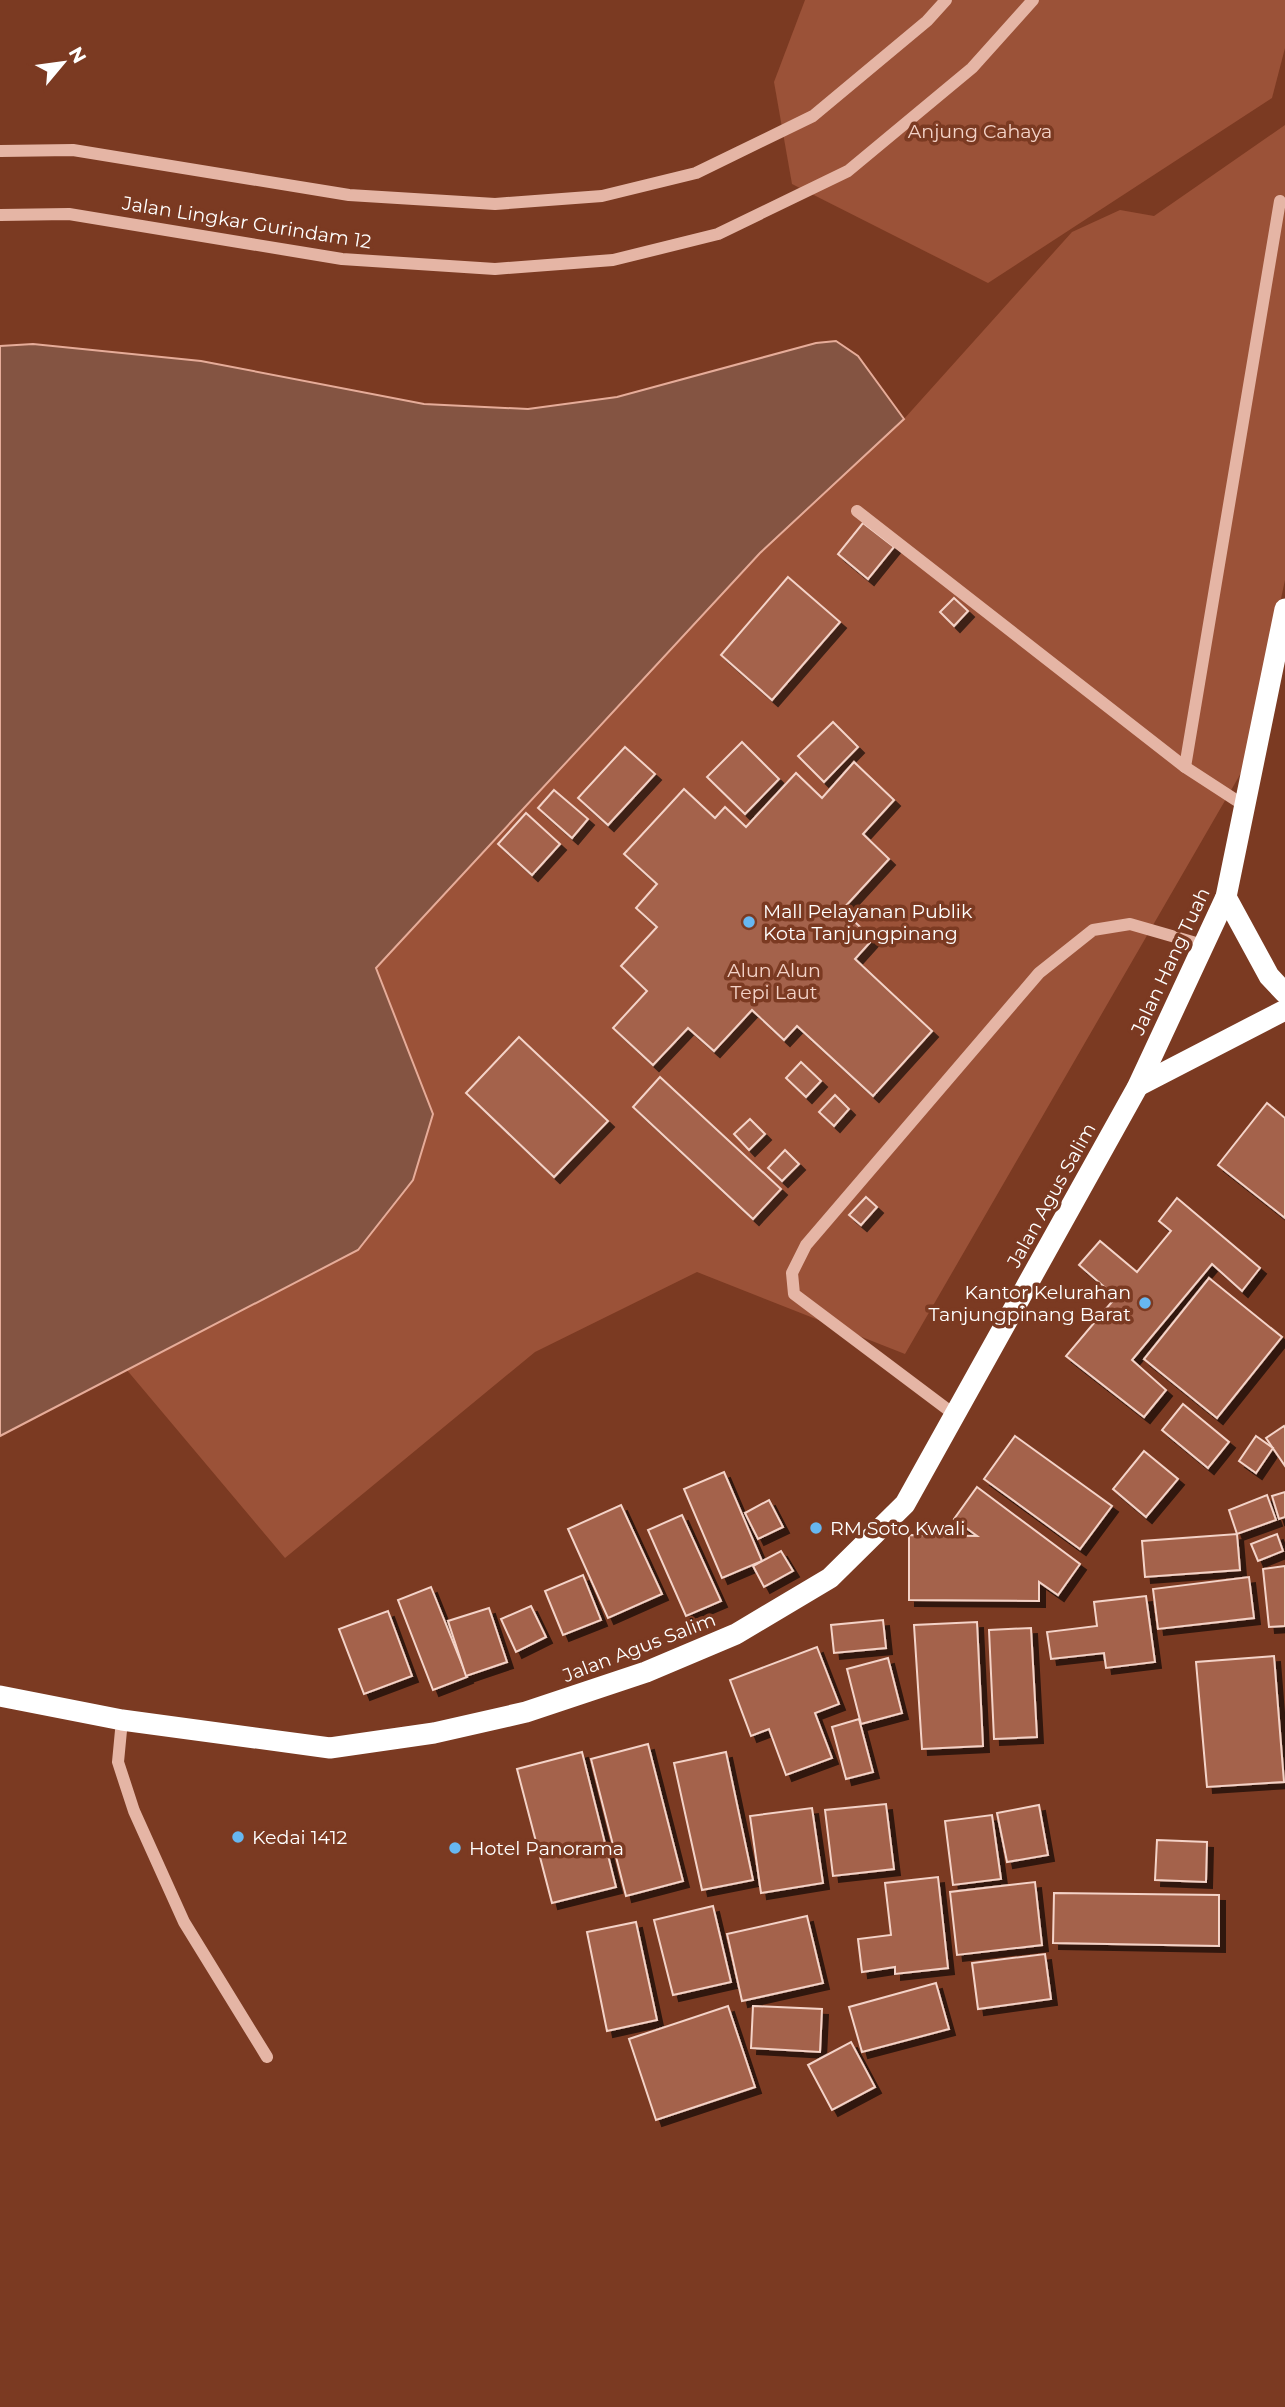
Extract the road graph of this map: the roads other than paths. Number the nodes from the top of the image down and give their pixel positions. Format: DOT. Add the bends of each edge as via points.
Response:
graph roads {
  1 [pos="946,0"];
  2 [pos="1033,0"];
  3 [pos="0,151"];
  4 [pos="1280,201"];
  5 [pos="0,215"];
  6 [pos="858,511"];
  7 [pos="1285,609"];
  8 [pos="1185,767"];
  9 [pos="1245,806"];
  10 [pos="1226,897"];
  11 [pos="1203,945"];
  12 [pos="1285,993"];
  13 [pos="1285,1010"];
  14 [pos="1138,1086"];
  15 [pos="955,1415"];
  16 [pos="0,1696"];
  17 [pos="122,1720"];
  18 [pos="267,2057"];
  1 -- 3 [label="street" via="813,116 696,173 602,196 495,204 349,195 73,150"];
  2 -- 5 [label="street, Jalan Lingkar Gurindam 12" via="972,68 848,171 718,234 613,260 495,269 356,260 69,215"];
  4 -- 8 [label="street"];
  6 -- 8 [label="street"];
  7 -- 9 [label="highway, Jalan Hang Tuah"];
  8 -- 9 [label="street"];
  9 -- 10 [label="highway, Jalan Hang Tuah"];
  10 -- 11 [label="highway, Jalan Hang Tuah"];
  10 -- 12 [label="highway" via="1262,964"];
  11 -- 14 [label="highway, Jalan Hang Tuah"];
  11 -- 15 [label="street" via="1130,925 1093,930 1039,973 806,1245 792,1273 794,1294"];
  13 -- 14 [label="highway"];
  14 -- 15 [label="highway, Jalan Agus Salim"];
  15 -- 17 [label="highway, Jalan Agus Salim" via="905,1504 830,1578 736,1634 646,1672 526,1712 434,1733 330,1748"];
  16 -- 17 [label="highway, Jalan Agus Salim"];
  17 -- 18 [label="street" via="118,1762 134,1811 184,1922"];
}
